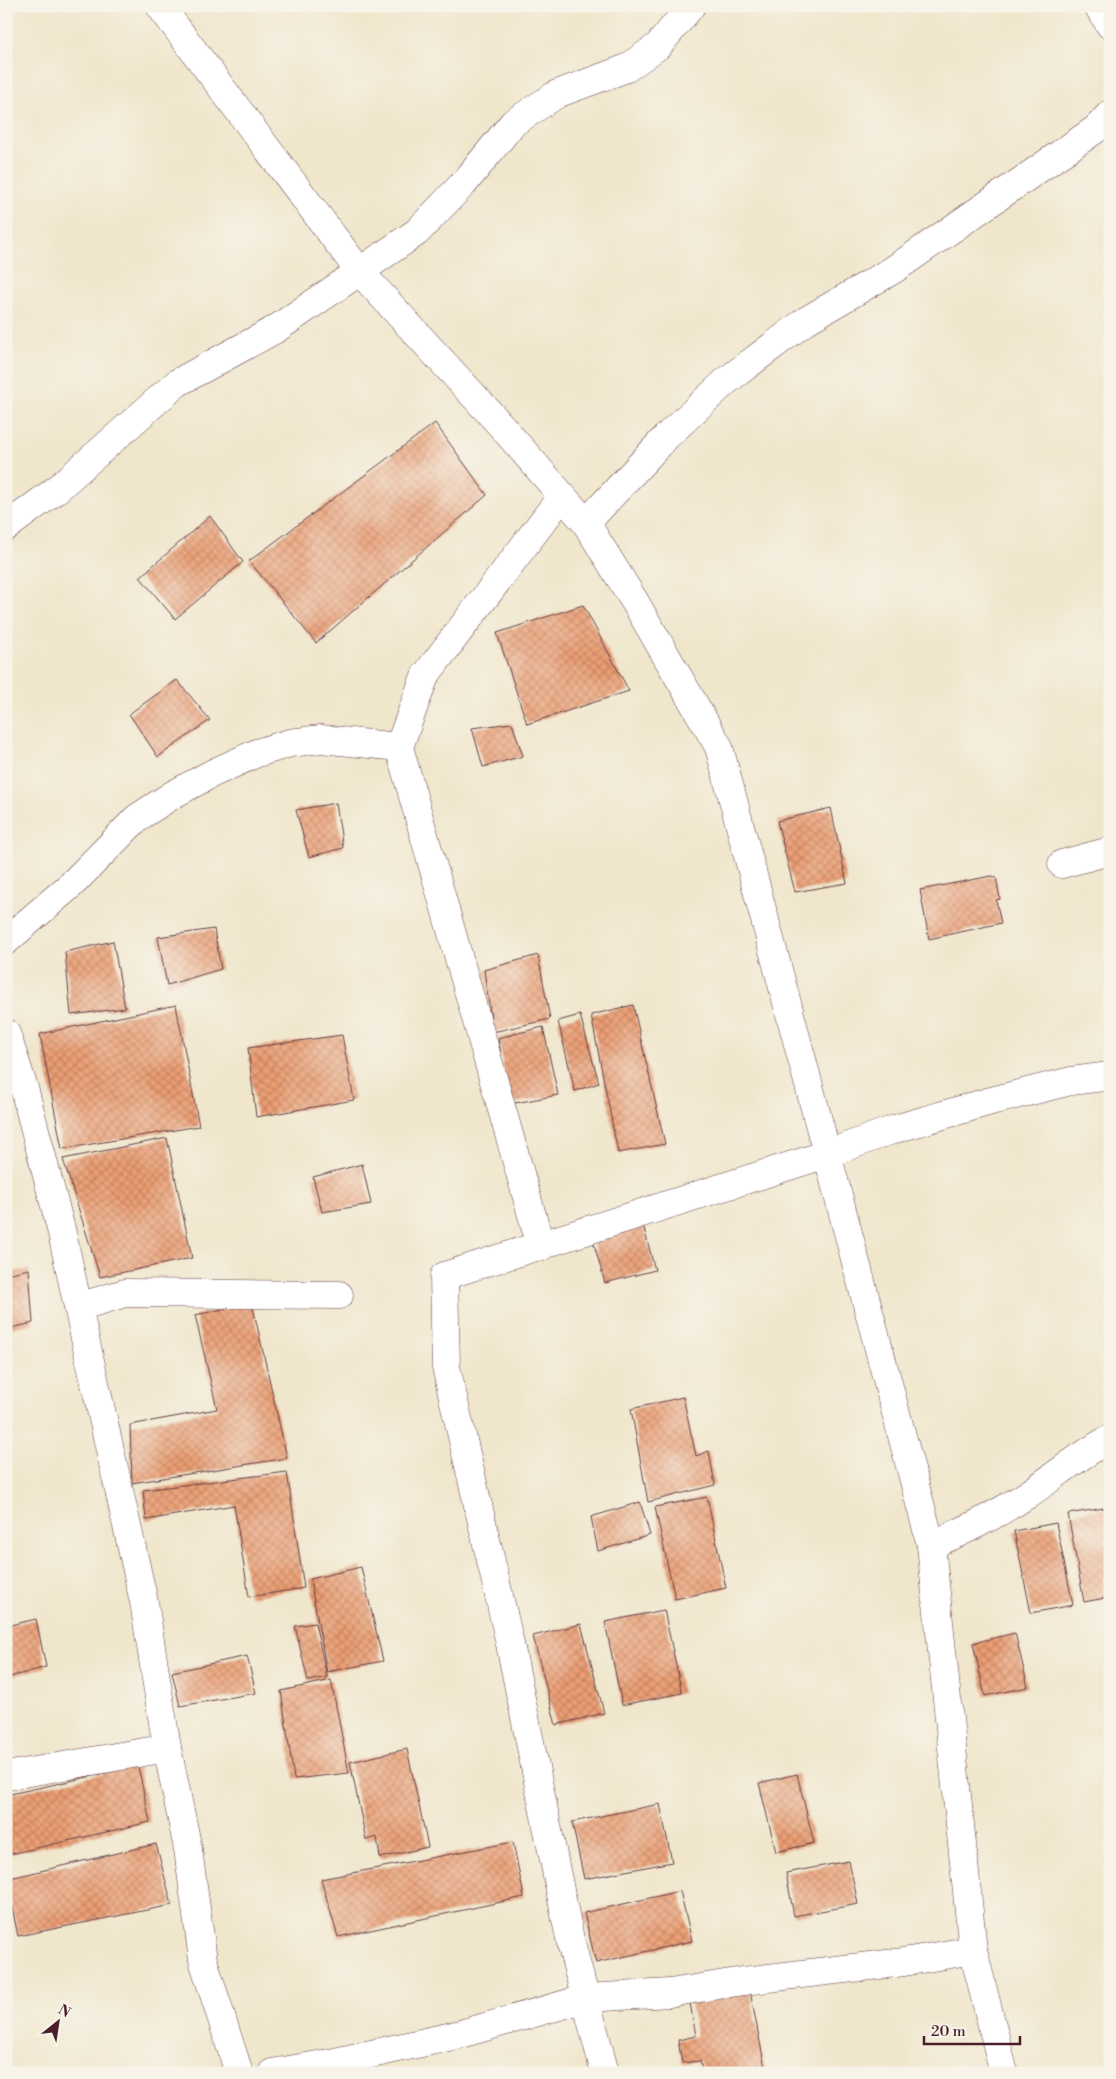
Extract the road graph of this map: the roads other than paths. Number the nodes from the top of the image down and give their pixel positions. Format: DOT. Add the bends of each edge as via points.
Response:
graph roads {
  1 [pos="160,6"];
  2 [pos="691,6"];
  3 [pos="1098,6"];
  4 [pos="1110,24"];
  5 [pos="1110,114"];
  6 [pos="360,272"];
  7 [pos="562,496"];
  8 [pos="586,523"];
  9 [pos="6,527"];
  10 [pos="399,747"];
  11 [pos="1110,851"];
  12 [pos="1062,864"];
  13 [pos="6,941"];
  14 [pos="6,1033"];
  15 [pos="1110,1076"];
  16 [pos="827,1154"];
  17 [pos="541,1246"];
  18 [pos="339,1295"];
  19 [pos="78,1307"];
  20 [pos="1110,1439"];
  21 [pos="931,1545"];
  22 [pos="167,1748"];
  23 [pos="6,1776"];
  24 [pos="973,1950"];
  25 [pos="587,1998"];
  26 [pos="239,2073"];
  27 [pos="272,2073"];
  28 [pos="605,2073"];
  29 [pos="1004,2073"];
  1 -- 6 [label="street"];
  2 -- 6 [label="street" via="658,46 627,68 557,94 513,123 465,182 417,232"];
  3 -- 4 [label="street"];
  5 -- 8 [label="street" via="1096,129 893,270 807,320 725,382 666,437"];
  6 -- 7 [label="street"];
  6 -- 9 [label="street" via="276,329 177,383 56,490"];
  7 -- 8 [label="street"];
  7 -- 10 [label="street" via="426,676"];
  8 -- 16 [label="street" via="719,746"];
  10 -- 13 [label="street" via="321,739 290,743 213,773 137,818 72,884"];
  10 -- 17 [label="street"];
  11 -- 12 [label="street"];
  14 -- 19 [label="street" via="24,1088"];
  15 -- 16 [label="street" via="1071,1081 991,1101 895,1129"];
  16 -- 17 [label="street"];
  16 -- 21 [label="street"];
  17 -- 25 [label="street" via="444,1276 446,1367 510,1639 570,1939"];
  18 -- 19 [label="street" via="125,1293"];
  19 -- 22 [label="street" via="144,1602"];
  20 -- 21 [label="street" via="973,1527"];
  21 -- 24 [label="street"];
  22 -- 23 [label="street"];
  22 -- 26 [label="street" via="188,1848 204,1960"];
  24 -- 25 [label="street" via="670,1993"];
  24 -- 29 [label="street"];
  25 -- 27 [label="street" via="457,2035"];
  25 -- 28 [label="street"];
}
